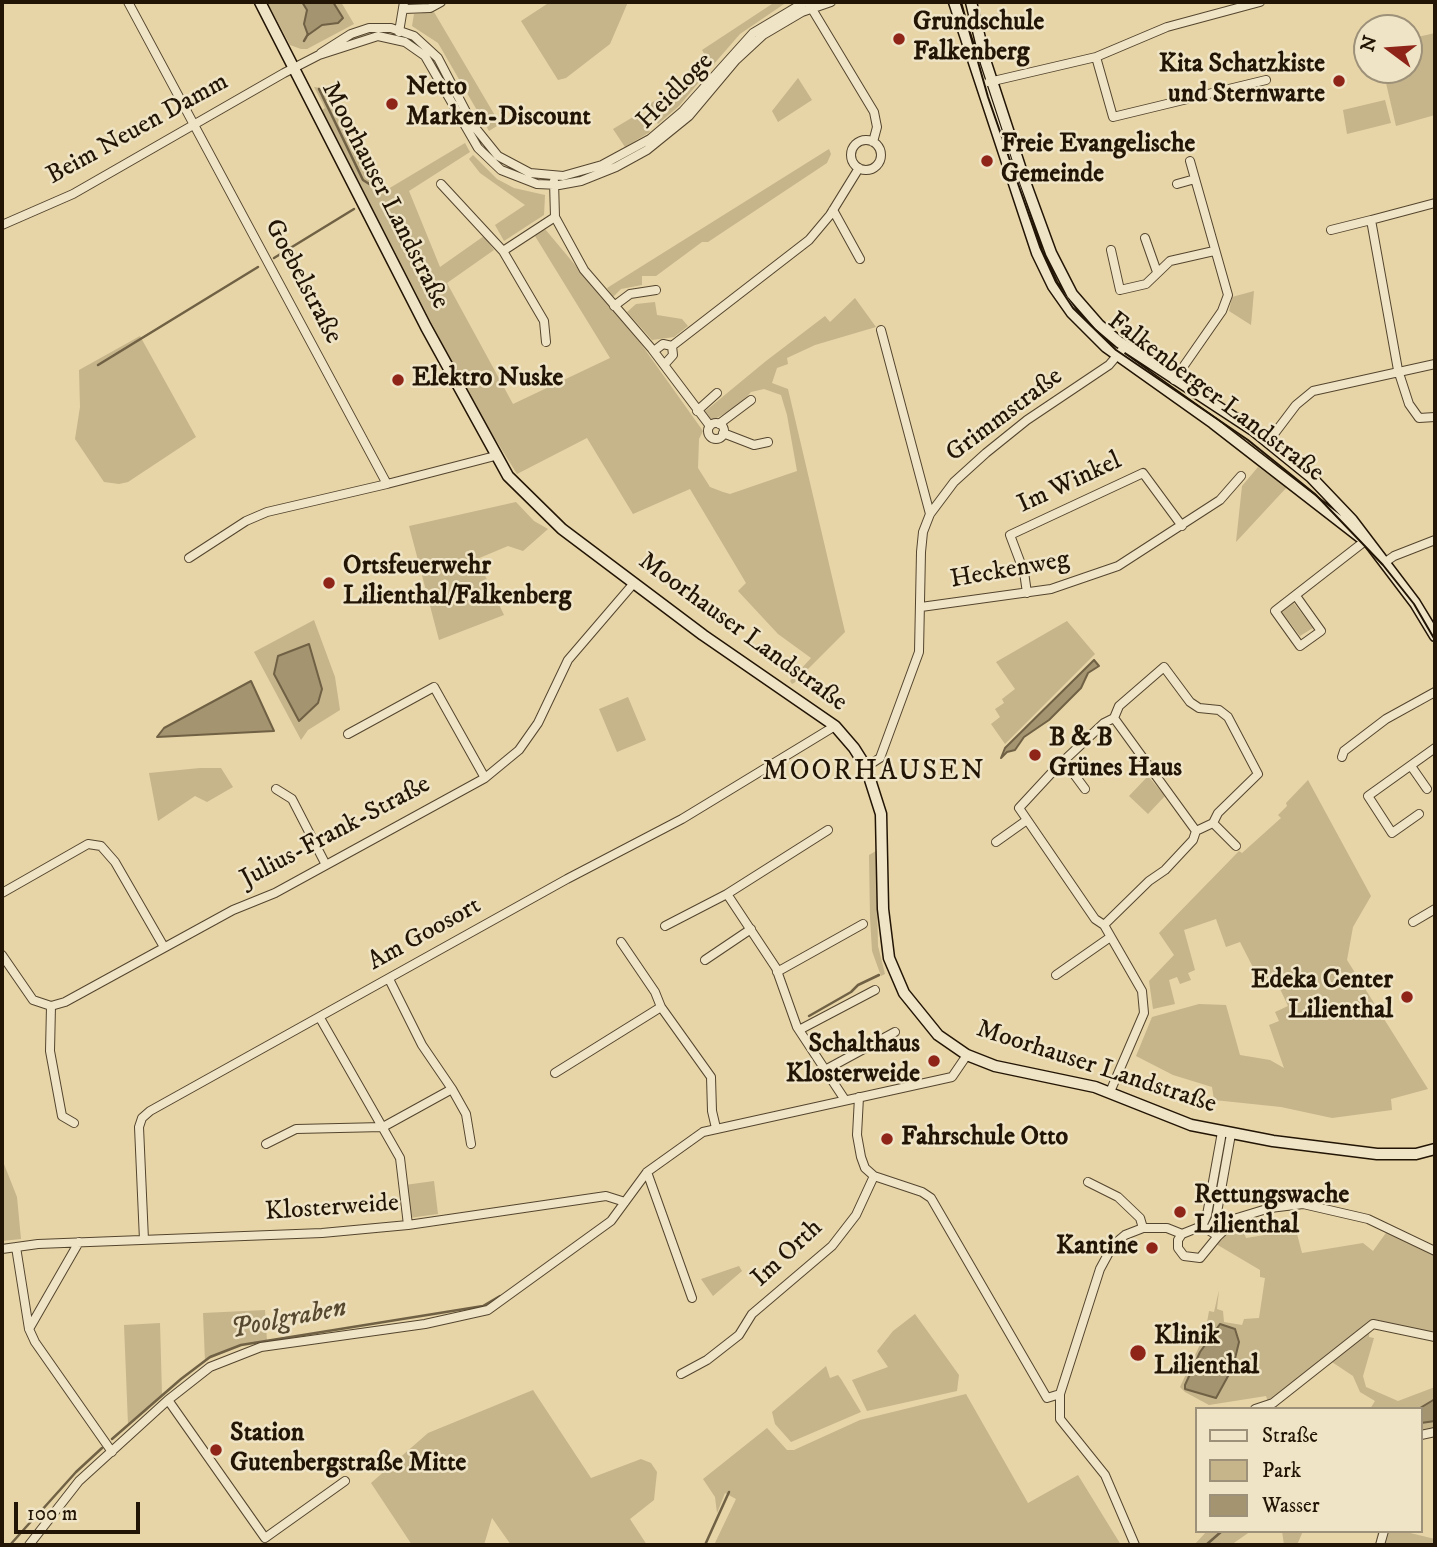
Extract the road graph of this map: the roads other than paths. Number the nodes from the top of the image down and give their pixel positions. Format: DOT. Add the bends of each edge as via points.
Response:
graph roads {
  1 [pos="128,2"];
  2 [pos="260,2"];
  3 [pos="441,2"];
  4 [pos="831,2"];
  5 [pos="954,2"];
  6 [pos="971,2"];
  7 [pos="1260,2"];
  8 [pos="808,4"];
  9 [pos="404,5"];
  10 [pos="399,34"];
  11 [pos="1096,57"];
  12 [pos="293,68"];
  13 [pos="1266,80"];
  14 [pos="992,82"];
  15 [pos="979,85"];
  16 [pos="193,123"];
  17 [pos="873,142"];
  18 [pos="1190,161"];
  19 [pos="859,168"];
  20 [pos="1195,179"];
  21 [pos="554,181"];
  22 [pos="441,184"];
  23 [pos="1177,184"];
  24 [pos="1435,203"];
  25 [pos="833,210"];
  26 [pos="555,217"];
  27 [pos="1371,220"];
  28 [pos="2,225"];
  29 [pos="1331,230"];
  30 [pos="1145,238"];
  31 [pos="1111,250"];
  32 [pos="503,251"];
  33 [pos="1214,251"];
  34 [pos="860,258"];
  35 [pos="1157,272"];
  36 [pos="656,290"];
  37 [pos="614,306"];
  38 [pos="881,330"];
  39 [pos="546,342"];
  40 [pos="1124,345"];
  41 [pos="672,346"];
  42 [pos="654,351"];
  43 [pos="1117,356"];
  44 [pos="1435,364"];
  45 [pos="664,365"];
  46 [pos="1398,370"];
  47 [pos="1174,380"];
  48 [pos="717,393"];
  49 [pos="751,400"];
  50 [pos="697,411"];
  51 [pos="1435,417"];
  52 [pos="715,425"];
  53 [pos="723,433"];
  54 [pos="768,442"];
  55 [pos="1268,442"];
  56 [pos="495,456"];
  57 [pos="1241,476"];
  58 [pos="387,484"];
  59 [pos="930,514"];
  60 [pos="1182,526"];
  61 [pos="1435,540"];
  62 [pos="1365,541"];
  63 [pos="189,558"];
  64 [pos="1384,563"];
  65 [pos="634,583"];
  66 [pos="1027,593"];
  67 [pos="1296,596"];
  68 [pos="921,607"];
  69 [pos="1435,636"];
  70 [pos="1435,692"];
  71 [pos="1114,718"];
  72 [pos="835,726"];
  73 [pos="348,734"];
  74 [pos="1435,748"];
  75 [pos="1342,757"];
  76 [pos="1065,762"];
  77 [pos="1410,766"];
  78 [pos="866,767"];
  79 [pos="485,778"];
  80 [pos="276,789"];
  81 [pos="1085,789"];
  82 [pos="1427,789"];
  83 [pos="1419,814"];
  84 [pos="1027,820"];
  85 [pos="1213,824"];
  86 [pos="828,831"];
  87 [pos="1196,831"];
  88 [pos="996,842"];
  89 [pos="1236,846"];
  90 [pos="327,865"];
  91 [pos="2,893"];
  92 [pos="727,894"];
  93 [pos="1435,909"];
  94 [pos="1413,922"];
  95 [pos="863,924"];
  96 [pos="1104,925"];
  97 [pos="665,926"];
  98 [pos="751,929"];
  99 [pos="1109,938"];
  100 [pos="621,942"];
  101 [pos="164,947"];
  102 [pos="2,956"];
  103 [pos="705,960"];
  104 [pos="777,972"];
  105 [pos="1056,975"];
  106 [pos="389,979"];
  107 [pos="875,990"];
  108 [pos="51,1006"];
  109 [pos="662,1007"];
  110 [pos="320,1018"];
  111 [pos="799,1030"];
  112 [pos="895,1032"];
  113 [pos="967,1055"];
  114 [pos="825,1070"];
  115 [pos="555,1073"];
  116 [pos="452,1089"];
  117 [pos="1110,1092"];
  118 [pos="859,1097"];
  119 [pos="845,1100"];
  120 [pos="74,1123"];
  121 [pos="383,1127"];
  122 [pos="716,1128"];
  123 [pos="1226,1133"];
  124 [pos="266,1144"];
  125 [pos="471,1144"];
  126 [pos="1435,1150"];
  127 [pos="648,1172"];
  128 [pos="874,1176"];
  129 [pos="1088,1182"];
  130 [pos="625,1202"];
  131 [pos="408,1225"];
  132 [pos="1143,1228"];
  133 [pos="1206,1228"];
  134 [pos="1182,1234"];
  135 [pos="1218,1236"];
  136 [pos="144,1240"];
  137 [pos="79,1242"];
  138 [pos="16,1247"];
  139 [pos="2,1248"];
  140 [pos="1435,1251"];
  141 [pos="692,1298"];
  142 [pos="29,1329"];
  143 [pos="1435,1337"];
  144 [pos="681,1374"];
  145 [pos="1060,1394"];
  146 [pos="168,1400"];
  147 [pos="1261,1407"];
  148 [pos="112,1452"];
  149 [pos="345,1481"];
  150 [pos="29,1545"];
  151 [pos="1135,1545"];
  1 -- 16 [label="street, Goebelstraße"];
  2 -- 12 [label="street, Moorhauser Landstraße"];
  3 -- 9 [label="street" via="430,8"];
  4 -- 8 [label="street, Heidloge"];
  5 -- 15 [label="street, Falkenberger Landstraße"];
  6 -- 14 [label="street, Falkenberger Landstraße"];
  7 -- 11 [label="street" via="1167,27"];
  8 -- 17 [label="street" via="874,112"];
  8 -- 21 [label="street, Heidloge" via="753,33 683,111 650,139 602,165"];
  9 -- 10 [label="street"];
  10 -- 12 [label="street" via="366,38"];
  10 -- 21 [label="street, Heidloge" via="429,62 472,139 491,162 512,177 531,183"];
  11 -- 13 [label="street" via="1112,117"];
  11 -- 14 [label="street"];
  12 -- 16 [label="street, Beim Neuen Damm"];
  12 -- 56 [label="street, Moorhauser Landstraße"];
  14 -- 15 [label="street"];
  14 -- 40 [label="street, Falkenberger Landstraße" via="1060,272 1092,317"];
  15 -- 43 [label="street, Falkenberger Landstraße" via="1043,267 1072,313"];
  16 -- 28 [label="street, Beim Neuen Damm" via="73,194"];
  16 -- 58 [label="street, Goebelstraße"];
  17 -- 19 [label="street" via="880,151 879,162 870,169"];
  17 -- 19 [label="street" via="864,140 853,148 853,161"];
  18 -- 20 [label="street"];
  19 -- 25 [label="street"];
  20 -- 23 [label="street"];
  20 -- 33 [label="street"];
  21 -- 26 [label="street"];
  22 -- 32 [label="street"];
  24 -- 27 [label="street"];
  25 -- 34 [label="street"];
  25 -- 41 [label="street" via="793,255"];
  26 -- 32 [label="street"];
  26 -- 37 [label="street" via="584,270"];
  27 -- 29 [label="street"];
  27 -- 46 [label="street"];
  30 -- 35 [label="street"];
  31 -- 35 [label="street" via="1120,290 1146,284"];
  32 -- 39 [label="street" via="544,321"];
  33 -- 35 [label="street" via="1170,261"];
  33 -- 47 [label="street" via="1226,304"];
  36 -- 37 [label="street" via="630,294"];
  37 -- 42 [label="street"];
  38 -- 59 [label="street"];
  40 -- 43 [label="street, Grimmstraße"];
  40 -- 47 [label="street, Falkenberger Landstraße"];
  41 -- 42 [label="street" via="663,344"];
  41 -- 45 [label="street" via="673,355"];
  42 -- 45 [label="street"];
  43 -- 59 [label="street, Grimmstraße" via="986,453 954,482"];
  43 -- 62 [label="street, Falkenberger Landstraße" via="1213,423"];
  44 -- 46 [label="street"];
  45 -- 50 [label="street"];
  46 -- 51 [label="street" via="1411,412 1419,418"];
  46 -- 55 [label="street" via="1313,391"];
  47 -- 55 [label="street, Falkenberger Landstraße"];
  48 -- 50 [label="street"];
  49 -- 52 [label="street"];
  50 -- 52 [label="street"];
  52 -- 53 [label="street"];
  52 -- 53 [label="street" via="708,432 712,438"];
  53 -- 54 [label="street" via="754,445"];
  55 -- 62 [label="street, Falkenberger Landstraße" via="1334,500"];
  56 -- 58 [label="street"];
  56 -- 65 [label="street, Moorhauser Landstraße" via="540,509"];
  57 -- 60 [label="street, Heckenweg" via="1220,500"];
  58 -- 63 [label="street" via="267,512"];
  59 -- 68 [label="street, Grimmstraße" via="923,532"];
  60 -- 66 [label="street, Heckenweg" via="1118,566"];
  60 -- 66 [label="street, Im Winkel" via="1143,473 1010,535"];
  61 -- 64 [label="street"];
  62 -- 64 [label="street, Falkenberger Landstraße"];
  62 -- 67 [label="street"];
  64 -- 69 [label="street, Falkenberger Landstraße"];
  65 -- 72 [label="street, Moorhauser Landstraße"];
  65 -- 79 [label="street, Julius-Frank-Straße" via="568,660 538,723 519,750"];
  66 -- 68 [label="street, Heckenweg"];
  67 -- 67 [label="street" via="1275,611 1300,646 1321,631"];
  68 -- 78 [label="street, Grimmstraße" via="919,652 880,758"];
  70 -- 75 [label="street" via="1386,719"];
  71 -- 76 [label="street"];
  71 -- 85 [label="street" via="1119,706 1164,667 1190,702 1228,717 1258,774 1217,813"];
  71 -- 87 [label="street"];
  72 -- 78 [label="street, Moorhauser Landstraße"];
  72 -- 106 [label="street, Am Goosort" via="681,819"];
  73 -- 79 [label="street" via="434,687"];
  74 -- 77 [label="street"];
  76 -- 81 [label="street"];
  76 -- 84 [label="street" via="1019,808"];
  77 -- 82 [label="street"];
  77 -- 83 [label="street" via="1368,796 1392,833"];
  78 -- 113 [label="street, Moorhauser Landstraße" via="881,814 889,958 912,1006 938,1035"];
  79 -- 90 [label="street, Julius-Frank-Straße"];
  80 -- 90 [label="street" via="292,799"];
  84 -- 88 [label="street"];
  84 -- 96 [label="street" via="1095,919"];
  85 -- 87 [label="street"];
  85 -- 89 [label="street"];
  86 -- 92 [label="street"];
  87 -- 96 [label="street" via="1165,870"];
  90 -- 101 [label="street, Julius-Frank-Straße"];
  91 -- 101 [label="street" via="88,844 101,846 116,862"];
  92 -- 97 [label="street"];
  92 -- 98 [label="street"];
  93 -- 94 [label="street"];
  95 -- 104 [label="street"];
  96 -- 99 [label="street"];
  98 -- 103 [label="street"];
  98 -- 104 [label="street"];
  99 -- 105 [label="street"];
  99 -- 117 [label="street" via="1135,975 1145,1005"];
  100 -- 109 [label="street"];
  101 -- 108 [label="street, Julius-Frank-Straße"];
  102 -- 108 [label="street" via="25,992"];
  104 -- 111 [label="street"];
  106 -- 110 [label="street, Am Goosort"];
  106 -- 116 [label="street" via="422,1045"];
  107 -- 111 [label="street"];
  108 -- 120 [label="street" via="50,1051 62,1116"];
  109 -- 115 [label="street"];
  109 -- 122 [label="street" via="711,1077"];
  110 -- 121 [label="street"];
  110 -- 136 [label="street, Am Goosort" via="142,1118"];
  111 -- 114 [label="street"];
  112 -- 114 [label="street"];
  113 -- 117 [label="street, Moorhauser Landstraße" via="1017,1072"];
  113 -- 118 [label="street" via="952,1077"];
  114 -- 119 [label="street"];
  116 -- 121 [label="street"];
  116 -- 125 [label="street" via="466,1114"];
  117 -- 123 [label="street, Moorhauser Landstraße" via="1182,1122"];
  118 -- 119 [label="street"];
  118 -- 128 [label="street" via="861,1157"];
  119 -- 122 [label="street"];
  121 -- 124 [label="street" via="296,1129"];
  121 -- 131 [label="street" via="400,1158"];
  122 -- 127 [label="street" via="703,1132"];
  123 -- 126 [label="street, Moorhauser Landstraße" via="1377,1154"];
  123 -- 133 [label="street" via="1216,1218"];
  127 -- 130 [label="street"];
  127 -- 141 [label="street"];
  128 -- 144 [label="street, Im Orth" via="856,1215 832,1246 752,1314 739,1335"];
  128 -- 145 [label="street" via="931,1198 1047,1398"];
  129 -- 132 [label="street" via="1118,1196 1140,1218"];
  130 -- 131 [label="street, Klosterweide" via="606,1196"];
  130 -- 146 [label="street" via="611,1221 488,1310 261,1348 210,1367"];
  131 -- 136 [label="street, Klosterweide"];
  132 -- 134 [label="street" via="1167,1228"];
  132 -- 145 [label="street" via="1125,1235 1105,1257"];
  133 -- 134 [label="street"];
  133 -- 135 [label="street"];
  134 -- 135 [label="street" via="1178,1248 1195,1259"];
  135 -- 140 [label="street" via="1237,1218 1303,1204 1368,1219"];
  136 -- 137 [label="street, Klosterweide"];
  137 -- 138 [label="street, Klosterweide"];
  137 -- 142 [label="street"];
  138 -- 139 [label="street, Klosterweide"];
  138 -- 142 [label="street"];
  142 -- 148 [label="street"];
  143 -- 147 [label="street" via="1373,1324 1273,1403"];
  145 -- 151 [label="street" via="1060,1419 1105,1475"];
  146 -- 148 [label="street"];
  146 -- 149 [label="street" via="265,1538"];
  148 -- 150 [label="street" via="79,1481"];
}
